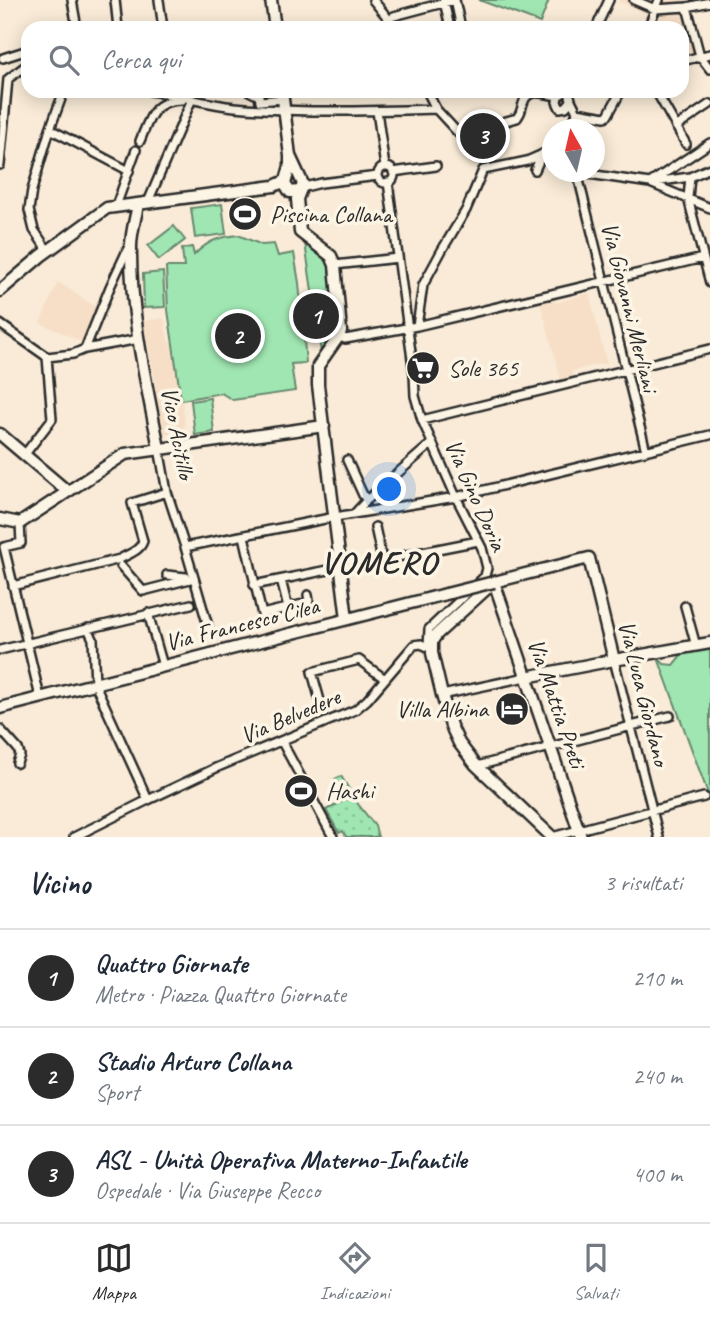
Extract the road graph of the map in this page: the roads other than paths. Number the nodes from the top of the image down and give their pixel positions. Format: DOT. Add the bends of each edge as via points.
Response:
graph roads {
  1 [pos="72,0"];
  2 [pos="115,0"];
  3 [pos="159,0"];
  4 [pos="271,0"];
  5 [pos="373,0"];
  6 [pos="455,0"];
  7 [pos="609,0"];
  8 [pos="634,0"];
  9 [pos="659,0"];
  10 [pos="444,2"];
  11 [pos="710,2"];
  12 [pos="687,8"];
  13 [pos="655,9"];
  14 [pos="394,16"];
  15 [pos="76,21"];
  16 [pos="117,21"];
  17 [pos="162,21"];
  18 [pos="274,21"];
  19 [pos="390,21"];
  20 [pos="448,21"];
  21 [pos="460,21"];
  22 [pos="599,21"];
  23 [pos="651,21"];
  24 [pos="21,52"];
  25 [pos="710,54"];
  26 [pos="700,56"];
  27 [pos="3,58"];
  28 [pos="689,59"];
  29 [pos="21,69"];
  30 [pos="710,69"];
  31 [pos="61,98"];
  32 [pos="184,98"];
  33 [pos="259,98"];
  34 [pos="430,98"];
  35 [pos="525,98"];
  36 [pos="558,98"];
  37 [pos="570,98"];
  38 [pos="617,98"];
  39 [pos="660,98"];
  40 [pos="189,99"];
  41 [pos="283,100"];
  42 [pos="571,101"];
  43 [pos="710,104"];
  44 [pos="436,109"];
  45 [pos="377,111"];
  46 [pos="577,112"];
  47 [pos="574,119"];
  48 [pos="676,127"];
  49 [pos="50,129"];
  50 [pos="140,141"];
  51 [pos="710,143"];
  52 [pos="686,144"];
  53 [pos="136,150"];
  54 [pos="290,156"];
  55 [pos="542,160"];
  56 [pos="542,164"];
  57 [pos="0,165"];
  58 [pos="436,166"];
  59 [pos="385,167"];
  60 [pos="710,168"];
  61 [pos="535,170"];
  62 [pos="129,171"];
  63 [pos="393,172"];
  64 [pos="378,176"];
  65 [pos="605,176"];
  66 [pos="690,177"];
  67 [pos="286,180"];
  68 [pos="579,182"];
  69 [pos="300,183"];
  70 [pos="388,183"];
  71 [pos="650,183"];
  72 [pos="245,191"];
  73 [pos="688,198"];
  74 [pos="143,203"];
  75 [pos="116,206"];
  76 [pos="710,208"];
  77 [pos="299,221"];
  78 [pos="130,244"];
  79 [pos="48,251"];
  80 [pos="398,258"];
  81 [pos="703,258"];
  82 [pos="335,265"];
  83 [pos="604,281"];
  84 [pos="710,283"];
  85 [pos="0,291"];
  86 [pos="0,324"];
  87 [pos="417,326"];
  88 [pos="407,328"];
  89 [pos="339,336"];
  90 [pos="139,339"];
  91 [pos="85,349"];
  92 [pos="710,349"];
  93 [pos="47,357"];
  94 [pos="625,369"];
  95 [pos="422,420"];
  96 [pos="324,426"];
  97 [pos="0,434"];
  98 [pos="710,435"];
  99 [pos="432,443"];
  100 [pos="159,448"];
  101 [pos="646,451"];
  102 [pos="24,454"];
  103 [pos="347,460"];
  104 [pos="68,491"];
  105 [pos="167,492"];
  106 [pos="456,497"];
  107 [pos="368,500"];
  108 [pos="354,514"];
  109 [pos="335,517"];
  110 [pos="0,519"];
  111 [pos="20,523"];
  112 [pos="375,527"];
  113 [pos="244,536"];
  114 [pos="478,541"];
  115 [pos="185,547"];
  116 [pos="589,558"];
  117 [pos="121,566"];
  118 [pos="332,569"];
  119 [pos="167,575"];
  120 [pos="194,578"];
  121 [pos="281,580"];
  122 [pos="494,582"];
  123 [pos="254,585"];
  124 [pos="13,586"];
  125 [pos="307,595"];
  126 [pos="191,604"];
  127 [pos="685,607"];
  128 [pos="288,608"];
  129 [pos="148,613"];
  130 [pos="347,619"];
  131 [pos="208,626"];
  132 [pos="88,628"];
  133 [pos="27,642"];
  134 [pos="710,643"];
  135 [pos="696,646"];
  136 [pos="0,650"];
  137 [pos="430,650"];
  138 [pos="614,660"];
  139 [pos="163,666"];
  140 [pos="526,677"];
  141 [pos="385,679"];
  142 [pos="94,684"];
  143 [pos="442,695"];
  144 [pos="40,697"];
  145 [pos="321,704"];
  146 [pos="0,708"];
  147 [pos="670,716"];
  148 [pos="630,726"];
  149 [pos="0,729"];
  150 [pos="282,741"];
  151 [pos="550,748"];
  152 [pos="17,763"];
  153 [pos="477,766"];
  154 [pos="704,797"];
  155 [pos="148,800"];
  156 [pos="652,811"];
  157 [pos="580,834"];
  158 [pos="74,837"];
  159 [pos="332,837"];
  160 [pos="552,837"];
  161 [pos="659,837"];
  1 -- 15 [label="street"];
  2 -- 16 [label="street"];
  3 -- 17 [label="street"];
  4 -- 18 [label="main road"];
  5 -- 19 [label="street"];
  6 -- 10 [label="street"];
  6 -- 21 [label="street"];
  7 -- 22 [label="street"];
  8 -- 13 [label="street"];
  9 -- 13 [label="street"];
  10 -- 14 [label="street"];
  10 -- 20 [label="street"];
  11 -- 12 [label="street"];
  12 -- 13 [label="street"];
  12 -- 26 [label="street"];
  13 -- 23 [label="street"];
  24 -- 27 [label="street"];
  25 -- 26 [label="street"];
  26 -- 28 [label="street"];
  26 -- 30 [label="street"];
  29 -- 57 [label="street" via="8,79"];
  31 -- 49 [label="street"];
  32 -- 40 [label="street"];
  33 -- 41 [label="street"];
  34 -- 44 [label="street"];
  35 -- 44 [label="street" via="517,118 459,134"];
  36 -- 42 [label="street" via="560,107"];
  37 -- 42 [label="street"];
  38 -- 46 [label="street" via="605,117"];
  39 -- 48 [label="street"];
  40 -- 41 [label="street" via="234,107"];
  40 -- 50 [label="street" via="169,100 158,107"];
  40 -- 74 [label="street, Vico Acitillo"];
  41 -- 45 [label="street"];
  41 -- 54 [label="main road"];
  42 -- 46 [label="street"];
  43 -- 48 [label="street"];
  44 -- 45 [label="street"];
  45 -- 59 [label="street"];
  46 -- 47 [label="street"];
  48 -- 52 [label="street"];
  49 -- 62 [label="street"];
  49 -- 79 [label="street" via="29,210 34,230"];
  51 -- 71 [label="street"];
  53 -- 62 [label="street"];
  54 -- 67 [label="main road"];
  54 -- 69 [label="main road"];
  55 -- 87 [label="street" via="483,170 423,285"];
  56 -- 61 [label="street"];
  58 -- 63 [label="street"];
  59 -- 63 [label="street"];
  59 -- 64 [label="street"];
  60 -- 66 [label="street"];
  62 -- 75 [label="street"];
  63 -- 70 [label="street"];
  64 -- 69 [label="street"];
  64 -- 70 [label="street"];
  65 -- 71 [label="street"];
  66 -- 71 [label="street"];
  66 -- 73 [label="street"];
  67 -- 69 [label="main road" via="291,175"];
  67 -- 69 [label="main road" via="289,192"];
  67 -- 72 [label="main road"];
  68 -- 83 [label="street, Via Giovanni Merliani"];
  69 -- 77 [label="main road"];
  70 -- 80 [label="street, Via Gino Doria"];
  71 -- 73 [label="street"];
  72 -- 74 [label="main road"];
  72 -- 77 [label="main road" via="279,190 289,196"];
  73 -- 76 [label="street"];
  73 -- 81 [label="street"];
  74 -- 75 [label="main road"];
  74 -- 78 [label="main road, Vico Acitillo"];
  75 -- 79 [label="main road" via="97,214"];
  77 -- 82 [label="main road" via="302,233 331,256"];
  78 -- 90 [label="main road, Vico Acitillo"];
  78 -- 91 [label="street, Vico Acitillo"];
  79 -- 85 [label="main road"];
  80 -- 82 [label="street"];
  80 -- 88 [label="street, Via Gino Doria"];
  81 -- 83 [label="street"];
  81 -- 84 [label="street"];
  82 -- 89 [label="main road"];
  83 -- 87 [label="street"];
  83 -- 94 [label="street, Via Giovanni Merliani"];
  86 -- 93 [label="street"];
  87 -- 88 [label="street"];
  88 -- 89 [label="street" via="345,339"];
  88 -- 95 [label="street, Via Gino Doria"];
  89 -- 96 [label="main road" via="318,366"];
  90 -- 91 [label="street"];
  90 -- 100 [label="main road, Vico Acitillo"];
  91 -- 93 [label="street"];
  92 -- 94 [label="street"];
  93 -- 102 [label="street" via="52,419"];
  94 -- 95 [label="street"];
  94 -- 101 [label="street, Via Giovanni Merliani"];
  95 -- 99 [label="street, Via Gino Doria"];
  96 -- 100 [label="main road"];
  96 -- 109 [label="main road"];
  97 -- 102 [label="main road"];
  98 -- 101 [label="street"];
  99 -- 106 [label="street, Via Gino Doria"];
  99 -- 107 [label="street"];
  100 -- 104 [label="main road" via="125,454"];
  100 -- 105 [label="street, Vico Acitillo"];
  101 -- 106 [label="street"];
  102 -- 104 [label="main road"];
  103 -- 107 [label="street"];
  104 -- 111 [label="main road"];
  105 -- 115 [label="street, Vico Acitillo"];
  105 -- 124 [label="street" via="132,503 143,541 134,552"];
  106 -- 108 [label="street"];
  106 -- 114 [label="street, Via Gino Doria"];
  107 -- 108 [label="street"];
  108 -- 109 [label="street"];
  109 -- 113 [label="street"];
  109 -- 130 [label="main road"];
  110 -- 111 [label="main road"];
  111 -- 124 [label="street" via="21,543 4,547"];
  112 -- 114 [label="street" via="382,560"];
  113 -- 115 [label="street"];
  113 -- 123 [label="street"];
  114 -- 137 [label="street, Via Gino Doria" via="488,568 485,576 429,629"];
  115 -- 120 [label="street, Vico Acitillo"];
  116 -- 122 [label="main road, Via Francesco Cilea"];
  116 -- 138 [label="main road, Via Luca Giordano"];
  117 -- 120 [label="street" via="143,591"];
  118 -- 121 [label="street"];
  119 -- 120 [label="street"];
  120 -- 131 [label="street, Vico Acitillo"];
  121 -- 123 [label="street"];
  121 -- 128 [label="street"];
  122 -- 130 [label="main road, Via Francesco Cilea, bridge"];
  122 -- 137 [label="main road" via="437,634"];
  122 -- 140 [label="main road, Via Mattia Preti"];
  123 -- 128 [label="street" via="262,617"];
  124 -- 133 [label="street"];
  125 -- 128 [label="street" via="307,603"];
  126 -- 129 [label="street"];
  127 -- 135 [label="street"];
  129 -- 132 [label="street"];
  129 -- 139 [label="street"];
  130 -- 139 [label="main road, Via Francesco Cilea"];
  132 -- 133 [label="street"];
  132 -- 142 [label="street" via="93,639"];
  133 -- 136 [label="street"];
  133 -- 144 [label="street"];
  134 -- 135 [label="main road"];
  135 -- 138 [label="main road"];
  137 -- 141 [label="street, Via Belvedere" via="414,645"];
  137 -- 143 [label="main road"];
  138 -- 140 [label="main road"];
  138 -- 148 [label="street, Via Luca Giordano"];
  139 -- 142 [label="main road, Via Francesco Cilea"];
  140 -- 143 [label="street"];
  140 -- 151 [label="main road, Via Mattia Preti"];
  141 -- 145 [label="street" via="359,660 312,672"];
  141 -- 150 [label="street, Via Belvedere" via="355,710"];
  142 -- 144 [label="main road, Via Francesco Cilea"];
  142 -- 155 [label="street"];
  143 -- 153 [label="main road" via="454,734"];
  144 -- 146 [label="main road, Via Francesco Cilea"];
  147 -- 148 [label="street"];
  148 -- 151 [label="street"];
  148 -- 156 [label="street, Via Luca Giordano"];
  149 -- 152 [label="street" via="18,749"];
  150 -- 155 [label="street, Via Belvedere"];
  150 -- 159 [label="street"];
  151 -- 153 [label="street"];
  151 -- 157 [label="main road, Via Mattia Preti"];
  153 -- 160 [label="main road"];
  154 -- 156 [label="street"];
  155 -- 158 [label="street"];
  156 -- 157 [label="street"];
  156 -- 161 [label="street, Via Luca Giordano"];
  157 -- 160 [label="street"];
}
